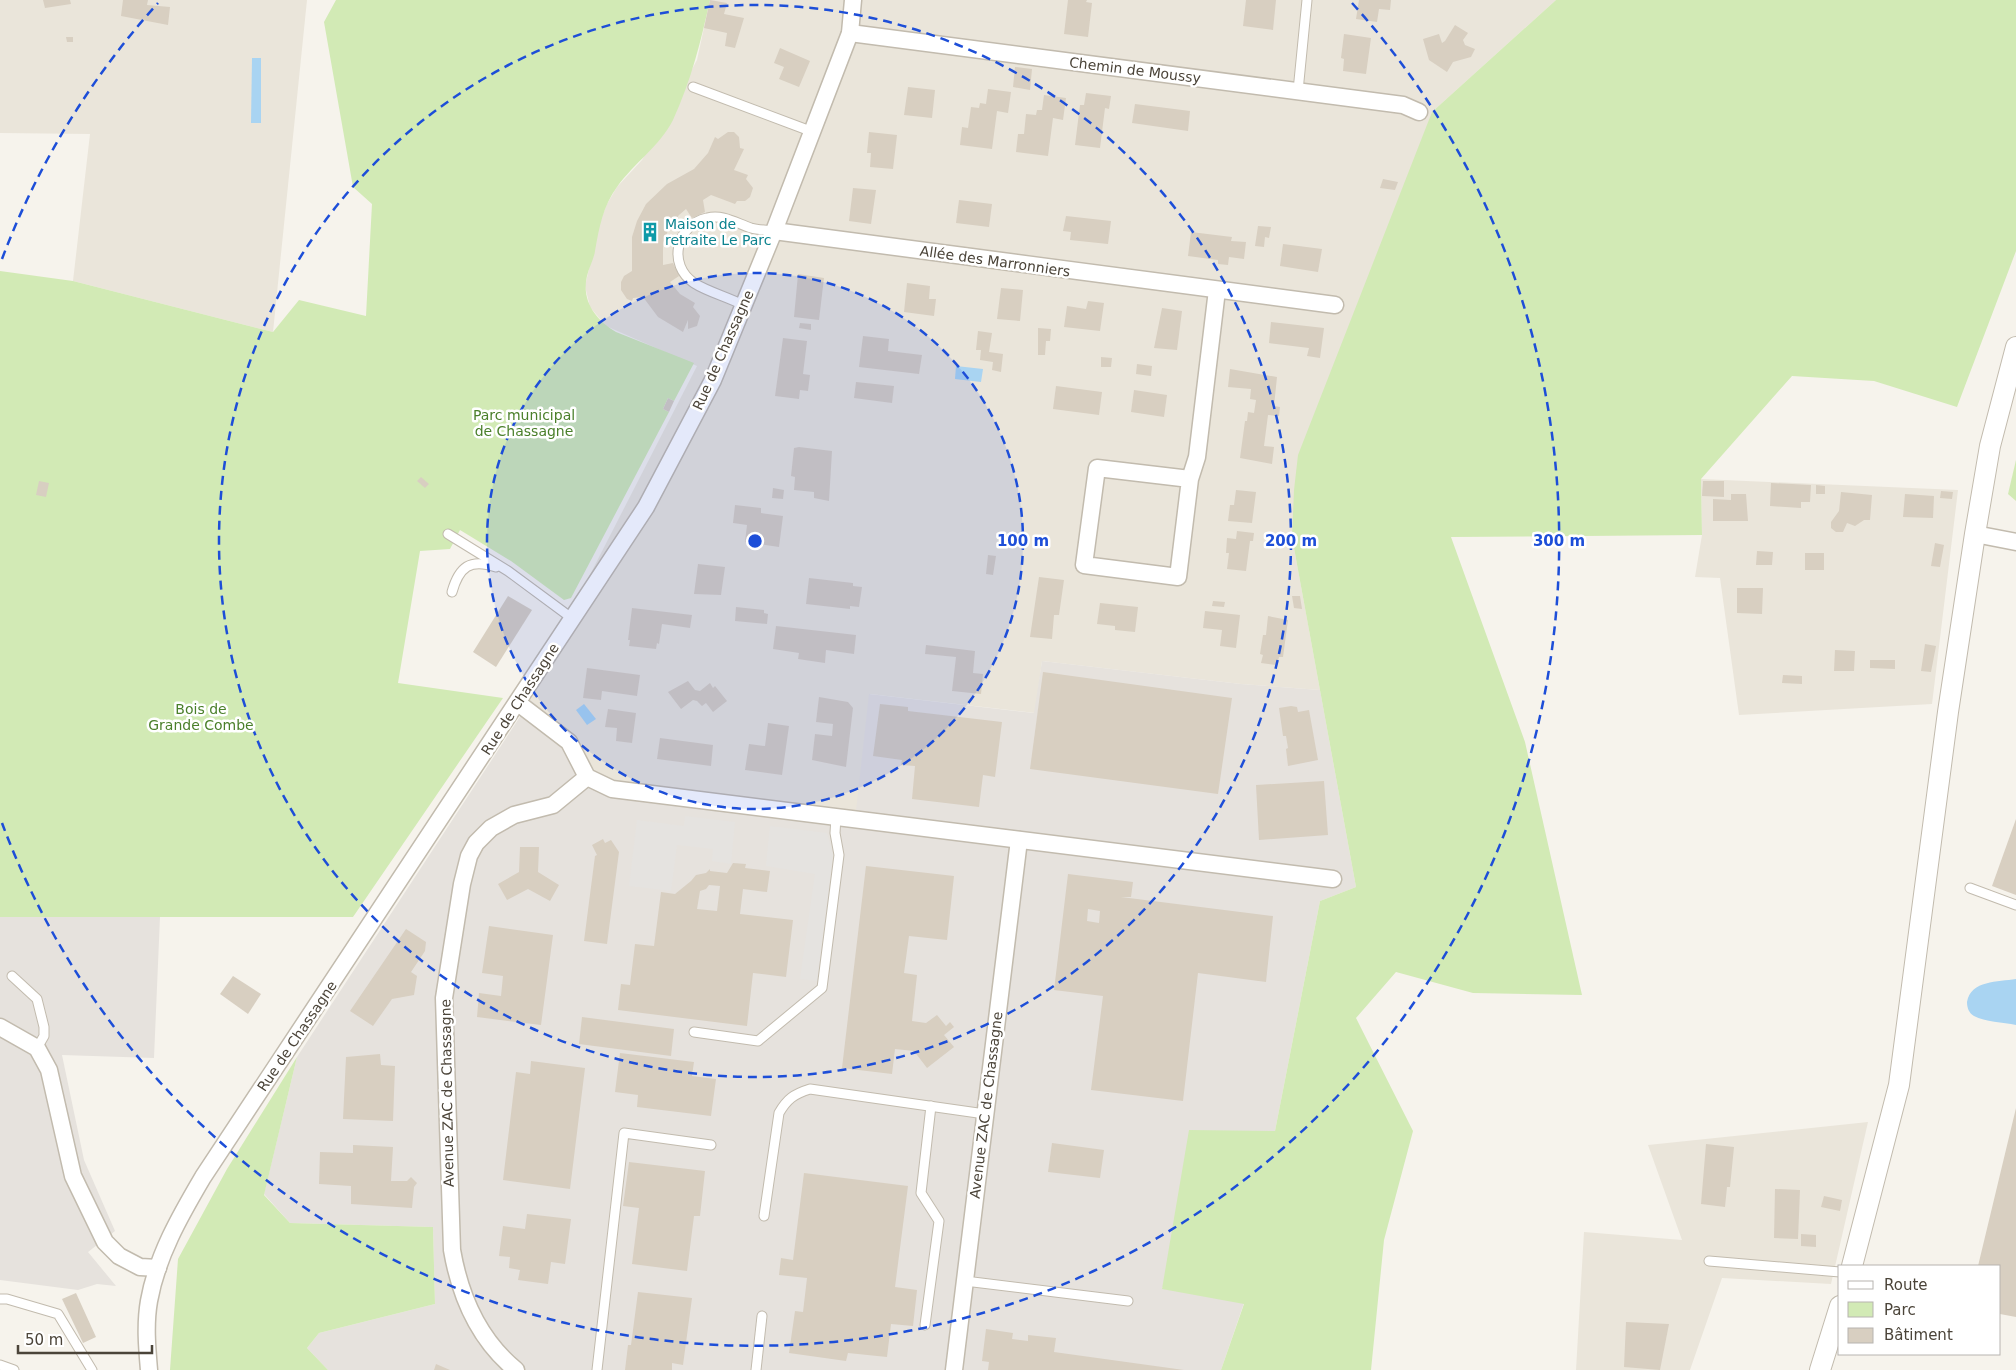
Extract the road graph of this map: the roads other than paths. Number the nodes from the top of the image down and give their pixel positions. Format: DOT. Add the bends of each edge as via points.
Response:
graph roads {
  1 [pos="853,0"];
  2 [pos="1307,0"];
  3 [pos="850,33"];
  4 [pos="693,87"];
  5 [pos="1298,91"];
  6 [pos="1419,112"];
  7 [pos="813,132"];
  8 [pos="774,231"];
  9 [pos="1217,290"];
  10 [pos="743,304"];
  11 [pos="1335,305"];
  12 [pos="2016,347"];
  13 [pos="1190,479"];
  14 [pos="448,534"];
  15 [pos="1975,534"];
  16 [pos="2016,542"];
  17 [pos="508,571"];
  18 [pos="452,592"];
  19 [pos="573,619"];
  20 [pos="518,703"];
  21 [pos="586,777"];
  22 [pos="836,817"];
  23 [pos="1019,840"];
  24 [pos="1333,879"];
  25 [pos="1970,888"];
  26 [pos="2016,905"];
  27 [pos="12,976"];
  28 [pos="0,1027"];
  29 [pos="694,1032"];
  30 [pos="37,1048"];
  31 [pos="931,1106"];
  32 [pos="985,1114"];
  33 [pos="710,1145"];
  34 [pos="764,1216"];
  35 [pos="1709,1261"];
  36 [pos="1852,1265"];
  37 [pos="158,1268"];
  38 [pos="1838,1272"];
  39 [pos="965,1281"];
  40 [pos="0,1300"];
  41 [pos="1128,1301"];
  42 [pos="1838,1312"];
  43 [pos="762,1316"];
  44 [pos="926,1325"];
  45 [pos="0,1365"];
  46 [pos="14,1370"];
  47 [pos="92,1370"];
  48 [pos="148,1370"];
  49 [pos="516,1370"];
  50 [pos="597,1370"];
  51 [pos="756,1370"];
  52 [pos="954,1370"];
  53 [pos="1820,1370"];
  1 -- 3 [label="street, Rue de Chassagne"];
  2 -- 5 [label="lane"];
  3 -- 5 [label="street, Chemin de Moussy"];
  3 -- 7 [label="street, Rue de Chassagne"];
  4 -- 7 [label="lane"];
  5 -- 6 [label="street, Chemin de Moussy" via="1403,105"];
  7 -- 8 [label="street, Rue de Chassagne"];
  8 -- 9 [label="street, Allée des Marronniers"];
  8 -- 10 [label="street, Rue de Chassagne"];
  8 -- 10 [label="lane" via="753,229 724,217 707,218 691,224 680,236 677,253 683,271 693,282"];
  9 -- 11 [label="street, Allée des Marronniers"];
  9 -- 13 [label="street" via="1197,457"];
  10 -- 19 [label="street, Rue de Chassagne" via="713,380 646,507"];
  12 -- 15 [label="street" via="1990,446"];
  13 -- 13 [label="street" via="1178,577 1084,565 1097,468"];
  14 -- 17 [label="lane"];
  15 -- 16 [label="street"];
  15 -- 36 [label="street" via="1899,1086"];
  17 -- 18 [label="lane" via="486,563 474,564 457,574"];
  17 -- 19 [label="lane"];
  19 -- 20 [label="street, Rue de Chassagne"];
  20 -- 21 [label="street" via="569,742"];
  20 -- 37 [label="street, Rue de Chassagne" via="203,1178 172,1230"];
  21 -- 22 [label="street" via="612,789"];
  21 -- 49 [label="street, Avenue ZAC de Chassagne" via="553,805 514,815 491,828 476,843 462,884 444,998 452,1250 456,1272 462,1295 476,1323 489,1343"];
  22 -- 23 [label="street"];
  22 -- 29 [label="lane" via="839,855 822,988 758,1041"];
  23 -- 24 [label="street"];
  23 -- 32 [label="street, Avenue ZAC de Chassagne"];
  25 -- 26 [label="lane"];
  27 -- 30 [label="lane" via="38,999 44,1036"];
  28 -- 30 [label="street"];
  30 -- 37 [label="street" via="49,1070 73,1176 105,1242 119,1256 140,1266"];
  31 -- 32 [label="lane"];
  31 -- 34 [label="lane" via="810,1089 796,1093 779,1113"];
  31 -- 44 [label="lane" via="921,1193 939,1221"];
  32 -- 39 [label="street, Avenue ZAC de Chassagne"];
  33 -- 50 [label="lane" via="624,1133"];
  35 -- 38 [label="lane"];
  37 -- 48 [label="street, Rue de Chassagne" via="149,1300"];
  39 -- 41 [label="lane"];
  39 -- 52 [label="street, Avenue ZAC de Chassagne"];
  40 -- 47 [label="lane" via="7,1299 58,1314"];
  42 -- 53 [label="street"];
  43 -- 51 [label="lane"];
  45 -- 46 [label="lane"];
}
